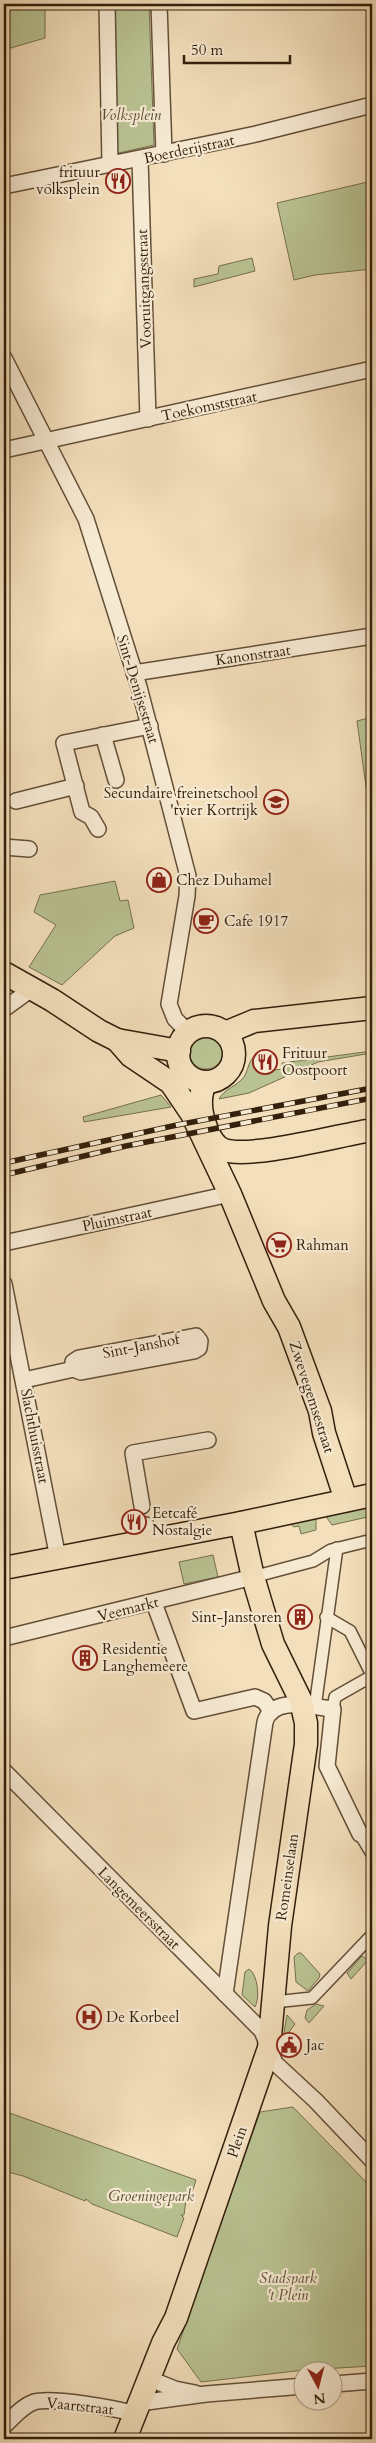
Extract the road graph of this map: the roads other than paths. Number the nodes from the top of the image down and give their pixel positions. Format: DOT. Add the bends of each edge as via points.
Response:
graph roads {
  1 [pos="107,4"];
  2 [pos="160,4"];
  3 [pos="372,105"];
  4 [pos="164,154"];
  5 [pos="140,160"];
  6 [pos="110,165"];
  7 [pos="4,186"];
  8 [pos="4,358"];
  9 [pos="372,369"];
  10 [pos="148,419"];
  11 [pos="45,441"];
  12 [pos="4,450"];
  13 [pos="372,636"];
  14 [pos="134,673"];
  15 [pos="150,726"];
  16 [pos="103,735"];
  17 [pos="116,780"];
  18 [pos="76,786"];
  19 [pos="16,801"];
  20 [pos="98,829"];
  21 [pos="4,847"];
  22 [pos="29,849"];
  23 [pos="4,973"];
  24 [pos="33,988"];
  25 [pos="372,1008"];
  26 [pos="4,1009"];
  27 [pos="229,1039"];
  28 [pos="116,1040"];
  29 [pos="183,1042"];
  30 [pos="200,1080"];
  31 [pos="192,1114"];
  32 [pos="372,1130"];
  33 [pos="255,1152"];
  34 [pos="230,1194"];
  35 [pos="249,1241"];
  36 [pos="4,1243"];
  37 [pos="4,1284"];
  38 [pos="74,1369"];
  39 [pos="24,1380"];
  40 [pos="208,1440"];
  41 [pos="372,1495"];
  42 [pos="346,1500"];
  43 [pos="142,1506"];
  44 [pos="241,1523"];
  45 [pos="372,1540"];
  46 [pos="337,1548"];
  47 [pos="58,1558"];
  48 [pos="4,1568"];
  49 [pos="252,1577"];
  50 [pos="154,1603"];
  51 [pos="326,1617"];
  52 [pos="4,1638"];
  53 [pos="372,1676"];
  54 [pos="304,1700"];
  55 [pos="333,1709"];
  56 [pos="271,1711"];
  57 [pos="4,1771"];
  58 [pos="360,1834"];
  59 [pos="372,1854"];
  60 [pos="372,1935"];
  61 [pos="224,1994"];
  62 [pos="274,2000"];
  63 [pos="269,2048"];
  64 [pos="372,2160"];
  65 [pos="150,2379"];
  66 [pos="372,2381"];
  67 [pos="344,2383"];
  68 [pos="294,2387"];
  69 [pos="206,2394"];
  70 [pos="137,2409"];
  71 [pos="4,2426"];
  72 [pos="125,2439"];
  1 -- 6 [label="street"];
  2 -- 4 [label="street"];
  3 -- 4 [label="street, Boerderijstraat"];
  4 -- 5 [label="street, Boerderijstraat"];
  5 -- 6 [label="street, Boerderijstraat"];
  5 -- 10 [label="street, Vooruitgangsstraat"];
  6 -- 7 [label="street, Boerderijstraat"];
  8 -- 11 [label="street, Sint-Denijsestraat"];
  9 -- 10 [label="street, Toekomststraat"];
  10 -- 11 [label="street, Toekomststraat"];
  11 -- 12 [label="street, Toekomststraat"];
  11 -- 14 [label="street, Sint-Denijsestraat" via="86,519"];
  13 -- 14 [label="street, Kanonstraat"];
  14 -- 15 [label="street, Sint-Denijsestraat"];
  15 -- 16 [label="street"];
  15 -- 29 [label="street, Sint-Denijsestraat" via="188,876 169,1004"];
  16 -- 17 [label="street"];
  16 -- 18 [label="street" via="64,742"];
  18 -- 19 [label="street"];
  18 -- 20 [label="street" via="82,812 91,817"];
  21 -- 22 [label="street"];
  23 -- 24 [label="main road, Zwevegemsestraat"];
  24 -- 26 [label="street"];
  24 -- 28 [label="main road, Zwevegemsestraat"];
  25 -- 27 [label="main road" via="247,1022"];
  27 -- 29 [label="main road" via="219,1028 203,1026"];
  27 -- 30 [label="main road" via="234,1059 228,1071 218,1079"];
  28 -- 29 [label="main road, Zwevegemsestraat"];
  28 -- 31 [label="main road, Zwevegemsestraat" via="131,1056 171,1083"];
  29 -- 30 [label="main road" via="184,1070"];
  30 -- 31 [label="main road, Zwevegemsestraat" via="190,1104"];
  30 -- 33 [label="main road" via="201,1110 215,1144 225,1151"];
  31 -- 34 [label="main road, Zwevegemsestraat"];
  32 -- 33 [label="main road"];
  33 -- 35 [label="main road, Zwevegemsestraat" via="237,1161 233,1170 245,1206"];
  34 -- 35 [label="main road, Zwevegemsestraat"];
  34 -- 36 [label="street, Pluimstraat"];
  35 -- 42 [label="main road, Zwevegemsestraat" via="320,1411"];
  37 -- 39 [label="street, Slachthuisstraat"];
  38 -- 38 [label="street, Sint-Janshof" via="81,1372 194,1350 199,1348 200,1341 191,1336 79,1358 74,1362"];
  38 -- 39 [label="street, Sint-Janshof"];
  39 -- 47 [label="street, Slachthuisstraat"];
  40 -- 43 [label="street" via="133,1453"];
  41 -- 42 [label="main road"];
  42 -- 44 [label="main road"];
  44 -- 47 [label="main road" via="147,1532"];
  44 -- 49 [label="main road"];
  45 -- 46 [label="street, Veemarkt"];
  46 -- 49 [label="street, Veemarkt" via="313,1561"];
  46 -- 51 [label="street, Romeinselaan"];
  47 -- 48 [label="main road"];
  49 -- 50 [label="street, Veemarkt"];
  49 -- 54 [label="main road" via="273,1644"];
  50 -- 52 [label="street, Veemarkt"];
  50 -- 56 [label="street" via="194,1711 255,1697 264,1701"];
  51 -- 53 [label="street" via="350,1631"];
  51 -- 54 [label="street, Romeinselaan"];
  53 -- 55 [label="street" via="335,1697"];
  54 -- 55 [label="street"];
  54 -- 56 [label="street" via="281,1705"];
  54 -- 62 [label="main road, Romeinselaan" via="306,1744 280,1926"];
  55 -- 58 [label="street" via="327,1766"];
  56 -- 61 [label="street" via="266,1719"];
  57 -- 61 [label="street, Langemeersstraat"];
  58 -- 59 [label="street"];
  60 -- 62 [label="street" via="312,1998"];
  61 -- 63 [label="street, Langemeersstraat" via="262,2031"];
  62 -- 63 [label="main road, Romeinselaan"];
  63 -- 64 [label="street" via="274,2063 316,2101"];
  63 -- 65 [label="main road, Plein" via="176,2318"];
  65 -- 69 [label="street" via="175,2389"];
  65 -- 70 [label="main road, Plein"];
  66 -- 67 [label="street"];
  68 -- 69 [label="street"];
  69 -- 70 [label="street"];
  70 -- 71 [label="street, Vaartstraat" via="39,2402 22,2409"];
  70 -- 72 [label="main road, Plein"];
}
